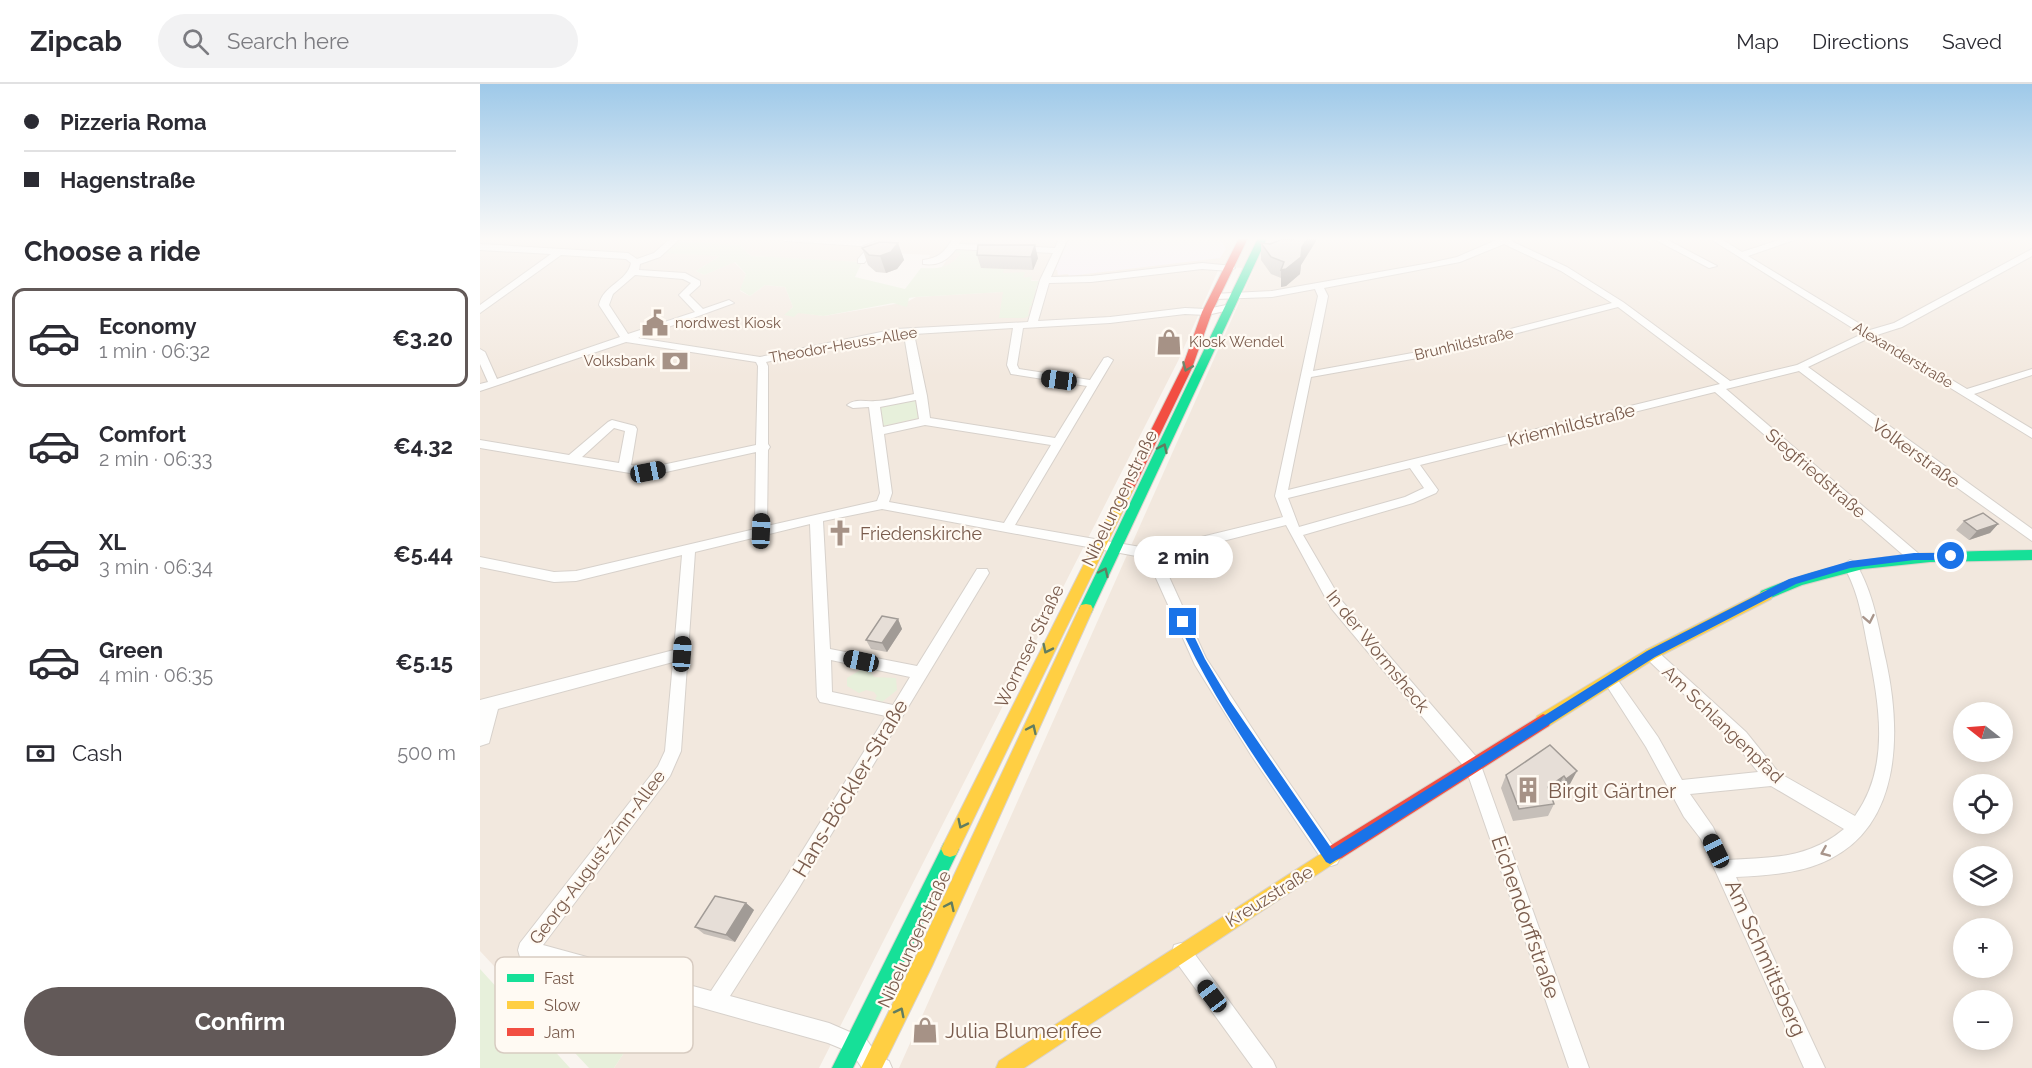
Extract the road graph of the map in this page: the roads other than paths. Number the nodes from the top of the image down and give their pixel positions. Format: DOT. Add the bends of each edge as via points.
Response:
graph roads {
  1 [pos="516,284"];
  2 [pos="618,284"];
  3 [pos="697,284"];
  4 [pos="1044,284"];
  5 [pos="1222,284"];
  6 [pos="1242,284"];
  7 [pos="1329,284"];
  8 [pos="1588,284"];
  9 [pos="1788,284"];
  10 [pos="1973,284"];
  11 [pos="1318,286"];
  12 [pos="1218,291"];
  13 [pos="480,298"];
  14 [pos="495,299"];
  15 [pos="1234,300"];
  16 [pos="729,303"];
  17 [pos="1620,304"];
  18 [pos="480,310"];
  19 [pos="1208,312"];
  20 [pos="701,313"];
  21 [pos="1223,322"];
  22 [pos="1033,323"];
  23 [pos="1019,324"];
  24 [pos="908,331"];
  25 [pos="1869,334"];
  26 [pos="626,339"];
  27 [pos="480,352"];
  28 [pos="760,360"];
  29 [pos="1108,360"];
  30 [pos="1801,367"];
  31 [pos="2032,372"];
  32 [pos="1306,375"];
  33 [pos="494,383"];
  34 [pos="1093,384"];
  35 [pos="480,388"];
  36 [pos="1724,388"];
  37 [pos="1965,393"];
  38 [pos="922,396"];
  39 [pos="853,405"];
  40 [pos="874,405"];
  41 [pos="925,421"];
  42 [pos="878,432"];
  43 [pos="2032,434"];
  44 [pos="1058,442"];
  45 [pos="480,444"];
  46 [pos="764,447"];
  47 [pos="571,460"];
  48 [pos="1413,464"];
  49 [pos="624,469"];
  50 [pos="1281,496"];
  51 [pos="882,505"];
  52 [pos="816,518"];
  53 [pos="1008,526"];
  54 [pos="1291,527"];
  55 [pos="761,531"];
  56 [pos="2032,536"];
  57 [pos="1099,543"];
  58 [pos="1116,547"];
  59 [pos="690,549"];
  60 [pos="1152,554"];
  61 [pos="2032,555"];
  62 [pos="1914,557"];
  63 [pos="480,562"];
  64 [pos="1850,565"];
  65 [pos="982,573"];
  66 [pos="823,652"];
  67 [pos="682,654"];
  68 [pos="1651,654"];
  69 [pos="920,673"];
  70 [pos="1610,680"];
  71 [pos="486,706"];
  72 [pos="896,712"];
  73 [pos="481,742"];
  74 [pos="1473,765"];
  75 [pos="1773,778"];
  76 [pos="1679,788"];
  77 [pos="1859,828"];
  78 [pos="1330,858"];
  79 [pos="1725,869"];
  80 [pos="1181,952"];
  81 [pos="553,957"];
  82 [pos="693,995"];
  83 [pos="716,1001"];
  84 [pos="854,1043"];
  85 [pos="876,1067"];
  86 [pos="842,1068"];
  87 [pos="1006,1068"];
  88 [pos="1266,1068"];
  89 [pos="1579,1068"];
  90 [pos="1815,1068"];
  1 -- 14 [label="street"];
  2 -- 26 [label="street" via="604,305"];
  3 -- 20 [label="street" via="684,295"];
  4 -- 22 [label="street"];
  5 -- 12 [label="street, Wormser Straße"];
  6 -- 15 [label="street, Nibelungenstraße"];
  7 -- 11 [label="street"];
  8 -- 17 [label="street, Siegfriedstraße"];
  9 -- 25 [label="street, Alexanderstraße"];
  10 -- 25 [label="street, Kriemhildstraße" via="1898,325"];
  11 -- 15 [label="street"];
  11 -- 32 [label="street, In der Wormsheck" via="1323,296"];
  12 -- 15 [label="street"];
  12 -- 19 [label="street, Wormser Straße"];
  13 -- 14 [label="street"];
  14 -- 18 [label="street"];
  15 -- 19 [label="street, Theodor-Heuss-Allee"];
  15 -- 21 [label="street, Nibelungenstraße"];
  16 -- 20 [label="street"];
  17 -- 32 [label="street, Brunhildstraße" via="1430,352"];
  17 -- 36 [label="street, Siegfriedstraße"];
  19 -- 21 [label="street"];
  19 -- 22 [label="street, Theodor-Heuss-Allee"];
  19 -- 57 [label="street, Wormser Straße, one-way" via="1187,368"];
  20 -- 26 [label="street"];
  58 -- 21 [label="street, Nibelungenstraße, one-way"];
  22 -- 23 [label="street, Theodor-Heuss-Allee"];
  23 -- 24 [label="street, Theodor-Heuss-Allee"];
  23 -- 34 [label="street" via="1012,365 1015,372"];
  24 -- 28 [label="street, Theodor-Heuss-Allee"];
  24 -- 38 [label="street"];
  25 -- 30 [label="street, Kriemhildstraße"];
  25 -- 37 [label="street, Alexanderstraße"];
  26 -- 28 [label="street, Theodor-Heuss-Allee"];
  26 -- 33 [label="street"];
  27 -- 33 [label="street"];
  28 -- 46 [label="street"];
  29 -- 34 [label="street"];
  30 -- 36 [label="street, Kriemhildstraße"];
  30 -- 56 [label="street, Volkerstraße"];
  31 -- 37 [label="street"];
  32 -- 50 [label="street, In der Wormsheck"];
  33 -- 35 [label="street"];
  34 -- 44 [label="street"];
  36 -- 48 [label="street, Kriemhildstraße"];
  36 -- 62 [label="street, Siegfriedstraße"];
  37 -- 43 [label="street, Alexanderstraße"];
  38 -- 40 [label="street"];
  38 -- 41 [label="street"];
  39 -- 40 [label="street"];
  40 -- 42 [label="street"];
  41 -- 42 [label="street"];
  41 -- 44 [label="street"];
  42 -- 51 [label="street" via="886,493"];
  44 -- 53 [label="street"];
  45 -- 47 [label="street"];
  46 -- 49 [label="street" via="648,472"];
  46 -- 55 [label="street"];
  47 -- 49 [label="street"];
  47 -- 49 [label="street" via="612,424 632,429"];
  48 -- 50 [label="street, Kriemhildstraße"];
  48 -- 54 [label="street" via="1432,490 1408,500"];
  50 -- 54 [label="street, In der Wormsheck"];
  51 -- 52 [label="street"];
  51 -- 53 [label="street"];
  52 -- 55 [label="street"];
  52 -- 66 [label="street"];
  53 -- 57 [label="street"];
  54 -- 60 [label="street"];
  54 -- 74 [label="street, In der Wormsheck" via="1336,604"];
  55 -- 59 [label="street"];
  57 -- 58 [label="street"];
  57 -- 84 [label="street, Wormser Straße, one-way"];
  58 -- 60 [label="street"];
  85 -- 58 [label="street, Nibelungenstraße, one-way"];
  59 -- 63 [label="street" via="576,576 554,577"];
  59 -- 67 [label="street, Georg-August-Zinn-Allee"];
  60 -- 78 [label="street" via="1200,661"];
  61 -- 62 [label="street, Kreuzstraße"];
  62 -- 64 [label="street, Kreuzstraße"];
  64 -- 68 [label="street, Kreuzstraße" via="1793,582"];
  64 -- 77 [label="street, one-way" via="1862,583 1887,706 1884,766"];
  65 -- 69 [label="street, Hans-Böckler-Straße"];
  66 -- 69 [label="street"];
  66 -- 72 [label="street" via="825,697"];
  67 -- 71 [label="street"];
  67 -- 81 [label="street, Georg-August-Zinn-Allee" via="673,751 664,771 527,950"];
  68 -- 70 [label="street, Kreuzstraße"];
  68 -- 75 [label="street, Am Schlangenpfad" via="1740,736"];
  69 -- 72 [label="street, Hans-Böckler-Straße"];
  70 -- 74 [label="street, Kreuzstraße"];
  70 -- 76 [label="street, Am Schmittsberg"];
  71 -- 73 [label="street"];
  72 -- 83 [label="street, Hans-Böckler-Straße"];
  74 -- 78 [label="street, Kreuzstraße"];
  74 -- 89 [label="street, Eichendorffstraße"];
  75 -- 76 [label="street"];
  75 -- 77 [label="street, Am Schlangenpfad"];
  76 -- 79 [label="street, Am Schmittsberg"];
  77 -- 79 [label="street, one-way" via="1834,848 1800,862"];
  78 -- 80 [label="street, Kreuzstraße"];
  79 -- 90 [label="street, Am Schmittsberg"];
  80 -- 87 [label="street, Kreuzstraße"];
  80 -- 88 [label="street"];
  82 -- 83 [label="street, Georg-August-Zinn-Allee"];
  83 -- 84 [label="street"];
  84 -- 85 [label="street"];
  84 -- 86 [label="street, Wormser Straße"];
}
